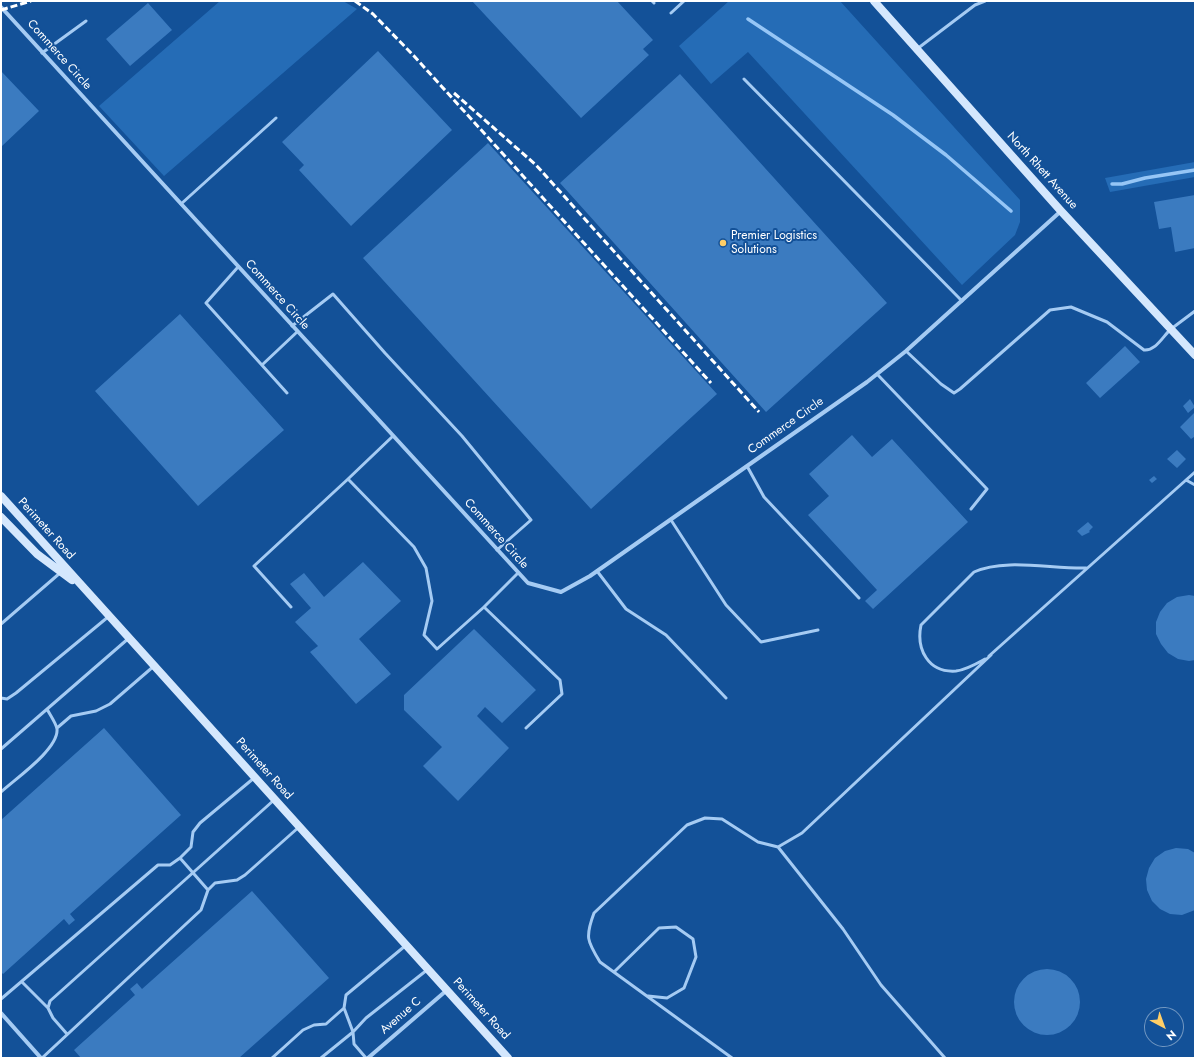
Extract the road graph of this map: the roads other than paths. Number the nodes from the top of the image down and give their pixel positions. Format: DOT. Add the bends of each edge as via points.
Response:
graph roads {
  1 [pos="684,1"];
  2 [pos="874,1"];
  3 [pos="985,1"];
  4 [pos="1,7"];
  5 [pos="671,13"];
  6 [pos="86,21"];
  7 [pos="917,49"];
  8 [pos="42,53"];
  9 [pos="744,79"];
  10 [pos="276,118"];
  11 [pos="181,204"];
  12 [pos="1061,211"];
  13 [pos="238,267"];
  14 [pos="962,301"];
  15 [pos="1195,311"];
  16 [pos="292,326"];
  17 [pos="1171,329"];
  18 [pos="298,332"];
  19 [pos="906,351"];
  20 [pos="1195,355"];
  21 [pos="262,365"];
  22 [pos="877,374"];
  23 [pos="287,393"];
  24 [pos="393,436"];
  25 [pos="747,466"];
  26 [pos="1195,472"];
  27 [pos="348,479"];
  28 [pos="1186,480"];
  29 [pos="1195,485"];
  30 [pos="1,496"];
  31 [pos="971,509"];
  32 [pos="1,518"];
  33 [pos="671,520"];
  34 [pos="497,550"];
  35 [pos="1086,568"];
  36 [pos="63,570"];
  37 [pos="597,572"];
  38 [pos="518,573"];
  39 [pos="859,598"];
  40 [pos="290,607"];
  41 [pos="484,607"];
  42 [pos="109,616"];
  43 [pos="1,624"];
  44 [pos="818,630"];
  45 [pos="129,638"];
  46 [pos="991,655"];
  47 [pos="154,666"];
  48 [pos="1,698"];
  49 [pos="726,698"];
  50 [pos="47,710"];
  51 [pos="57,728"];
  52 [pos="526,728"];
  53 [pos="1,750"];
  54 [pos="255,777"];
  55 [pos="1,792"];
  56 [pos="275,799"];
  57 [pos="300,827"];
  58 [pos="778,847"];
  59 [pos="180,858"];
  60 [pos="195,872"];
  61 [pos="208,890"];
  62 [pos="406,944"];
  63 [pos="428,968"];
  64 [pos="614,972"];
  65 [pos="22,982"];
  66 [pos="447,990"];
  67 [pos="647,996"];
  68 [pos="1,998"];
  69 [pos="48,1008"];
  70 [pos="344,1008"];
  71 [pos="1,1013"];
  72 [pos="353,1032"];
  73 [pos="67,1034"];
  74 [pos="41,1058"];
  75 [pos="272,1058"];
  76 [pos="321,1058"];
  77 [pos="367,1058"];
  78 [pos="508,1058"];
  79 [pos="732,1058"];
  80 [pos="945,1058"];
  1 -- 5 [label="lane"];
  2 -- 7 [label="street, North Rhett Avenue"];
  3 -- 7 [label="lane"];
  4 -- 8 [label="street, Commerce Circle"];
  6 -- 8 [label="lane"];
  7 -- 12 [label="street, North Rhett Avenue"];
  8 -- 11 [label="street, Commerce Circle"];
  9 -- 14 [label="lane"];
  10 -- 11 [label="lane"];
  11 -- 13 [label="street, Commerce Circle"];
  12 -- 14 [label="street, Commerce Circle"];
  12 -- 17 [label="street, North Rhett Avenue"];
  13 -- 16 [label="street, Commerce Circle"];
  13 -- 21 [label="lane" via="206,303"];
  14 -- 19 [label="street, Commerce Circle"];
  15 -- 17 [label="lane"];
  16 -- 18 [label="street, Commerce Circle"];
  16 -- 34 [label="lane" via="333,294 462,436 531,520"];
  17 -- 19 [label="lane" via="1155,346 1144,350 1107,322 1071,307 1050,310 954,392 941,384"];
  17 -- 20 [label="street, North Rhett Avenue"];
  18 -- 21 [label="lane"];
  18 -- 24 [label="street, Commerce Circle"];
  19 -- 22 [label="street, Commerce Circle"];
  21 -- 23 [label="lane"];
  22 -- 25 [label="street, Commerce Circle"];
  22 -- 31 [label="lane" via="987,489"];
  24 -- 27 [label="lane"];
  24 -- 34 [label="street, Commerce Circle"];
  25 -- 33 [label="street, Commerce Circle"];
  25 -- 39 [label="lane" via="764,496"];
  26 -- 28 [label="lane"];
  27 -- 40 [label="lane" via="254,566"];
  27 -- 41 [label="lane" via="414,548 426,568 432,601 424,635 437,649"];
  28 -- 29 [label="lane"];
  28 -- 35 [label="lane"];
  30 -- 36 [label="street, Perimeter Road"];
  32 -- 36 [label="street" via="37,554"];
  33 -- 37 [label="street, Commerce Circle"];
  33 -- 44 [label="lane" via="726,605 762,642"];
  34 -- 38 [label="street, Commerce Circle"];
  35 -- 46 [label="lane"];
  35 -- 46 [label="lane" via="1001,565 983,568 974,572 921,625 921,650 929,661 942,670 956,671 974,666"];
  36 -- 42 [label="street, Perimeter Road"];
  36 -- 43 [label="lane"];
  37 -- 38 [label="street, Commerce Circle" via="561,592 528,584"];
  37 -- 49 [label="lane" via="626,609 666,635"];
  38 -- 41 [label="lane"];
  41 -- 52 [label="lane" via="560,680 562,694"];
  42 -- 45 [label="street, Perimeter Road"];
  42 -- 48 [label="lane" via="16,693 8,699"];
  45 -- 47 [label="street, Perimeter Road"];
  45 -- 50 [label="lane"];
  46 -- 58 [label="lane" via="802,833"];
  47 -- 51 [label="lane" via="110,704 96,711 71,716"];
  47 -- 54 [label="street, Perimeter Road"];
  50 -- 51 [label="lane"];
  50 -- 53 [label="lane"];
  51 -- 55 [label="lane" via="55,739 49,749"];
  54 -- 56 [label="street, Perimeter Road"];
  54 -- 59 [label="lane" via="200,823 193,832 191,847"];
  56 -- 57 [label="street, Perimeter Road"];
  56 -- 60 [label="lane"];
  57 -- 61 [label="lane" via="245,875 237,880 214,883"];
  57 -- 62 [label="street, Perimeter Road"];
  58 -- 64 [label="lane" via="758,842 722,819 705,818 687,825 594,913 588,929 589,945 600,962"];
  58 -- 80 [label="lane" via="843,929 881,985"];
  59 -- 60 [label="lane"];
  59 -- 65 [label="lane" via="170,865 158,865"];
  60 -- 61 [label="lane"];
  60 -- 69 [label="lane" via="50,1001"];
  61 -- 73 [label="lane" via="201,910"];
  62 -- 63 [label="street, Perimeter Road"];
  62 -- 70 [label="lane" via="346,995"];
  63 -- 66 [label="street, Perimeter Road"];
  63 -- 72 [label="lane" via="366,1018"];
  64 -- 67 [label="lane"];
  64 -- 67 [label="lane" via="659,928 676,928 693,939 696,958 684,988 667,998"];
  65 -- 68 [label="lane"];
  65 -- 69 [label="lane"];
  66 -- 77 [label="street, Avenue C"];
  66 -- 78 [label="street, Perimeter Road"];
  67 -- 79 [label="lane"];
  69 -- 73 [label="lane"];
  70 -- 72 [label="lane"];
  70 -- 75 [label="lane" via="326,1024 314,1025 303,1030"];
  71 -- 74 [label="street"];
  72 -- 76 [label="lane"];
  72 -- 77 [label="lane" via="354,1044"];
  73 -- 74 [label="lane"];
}
